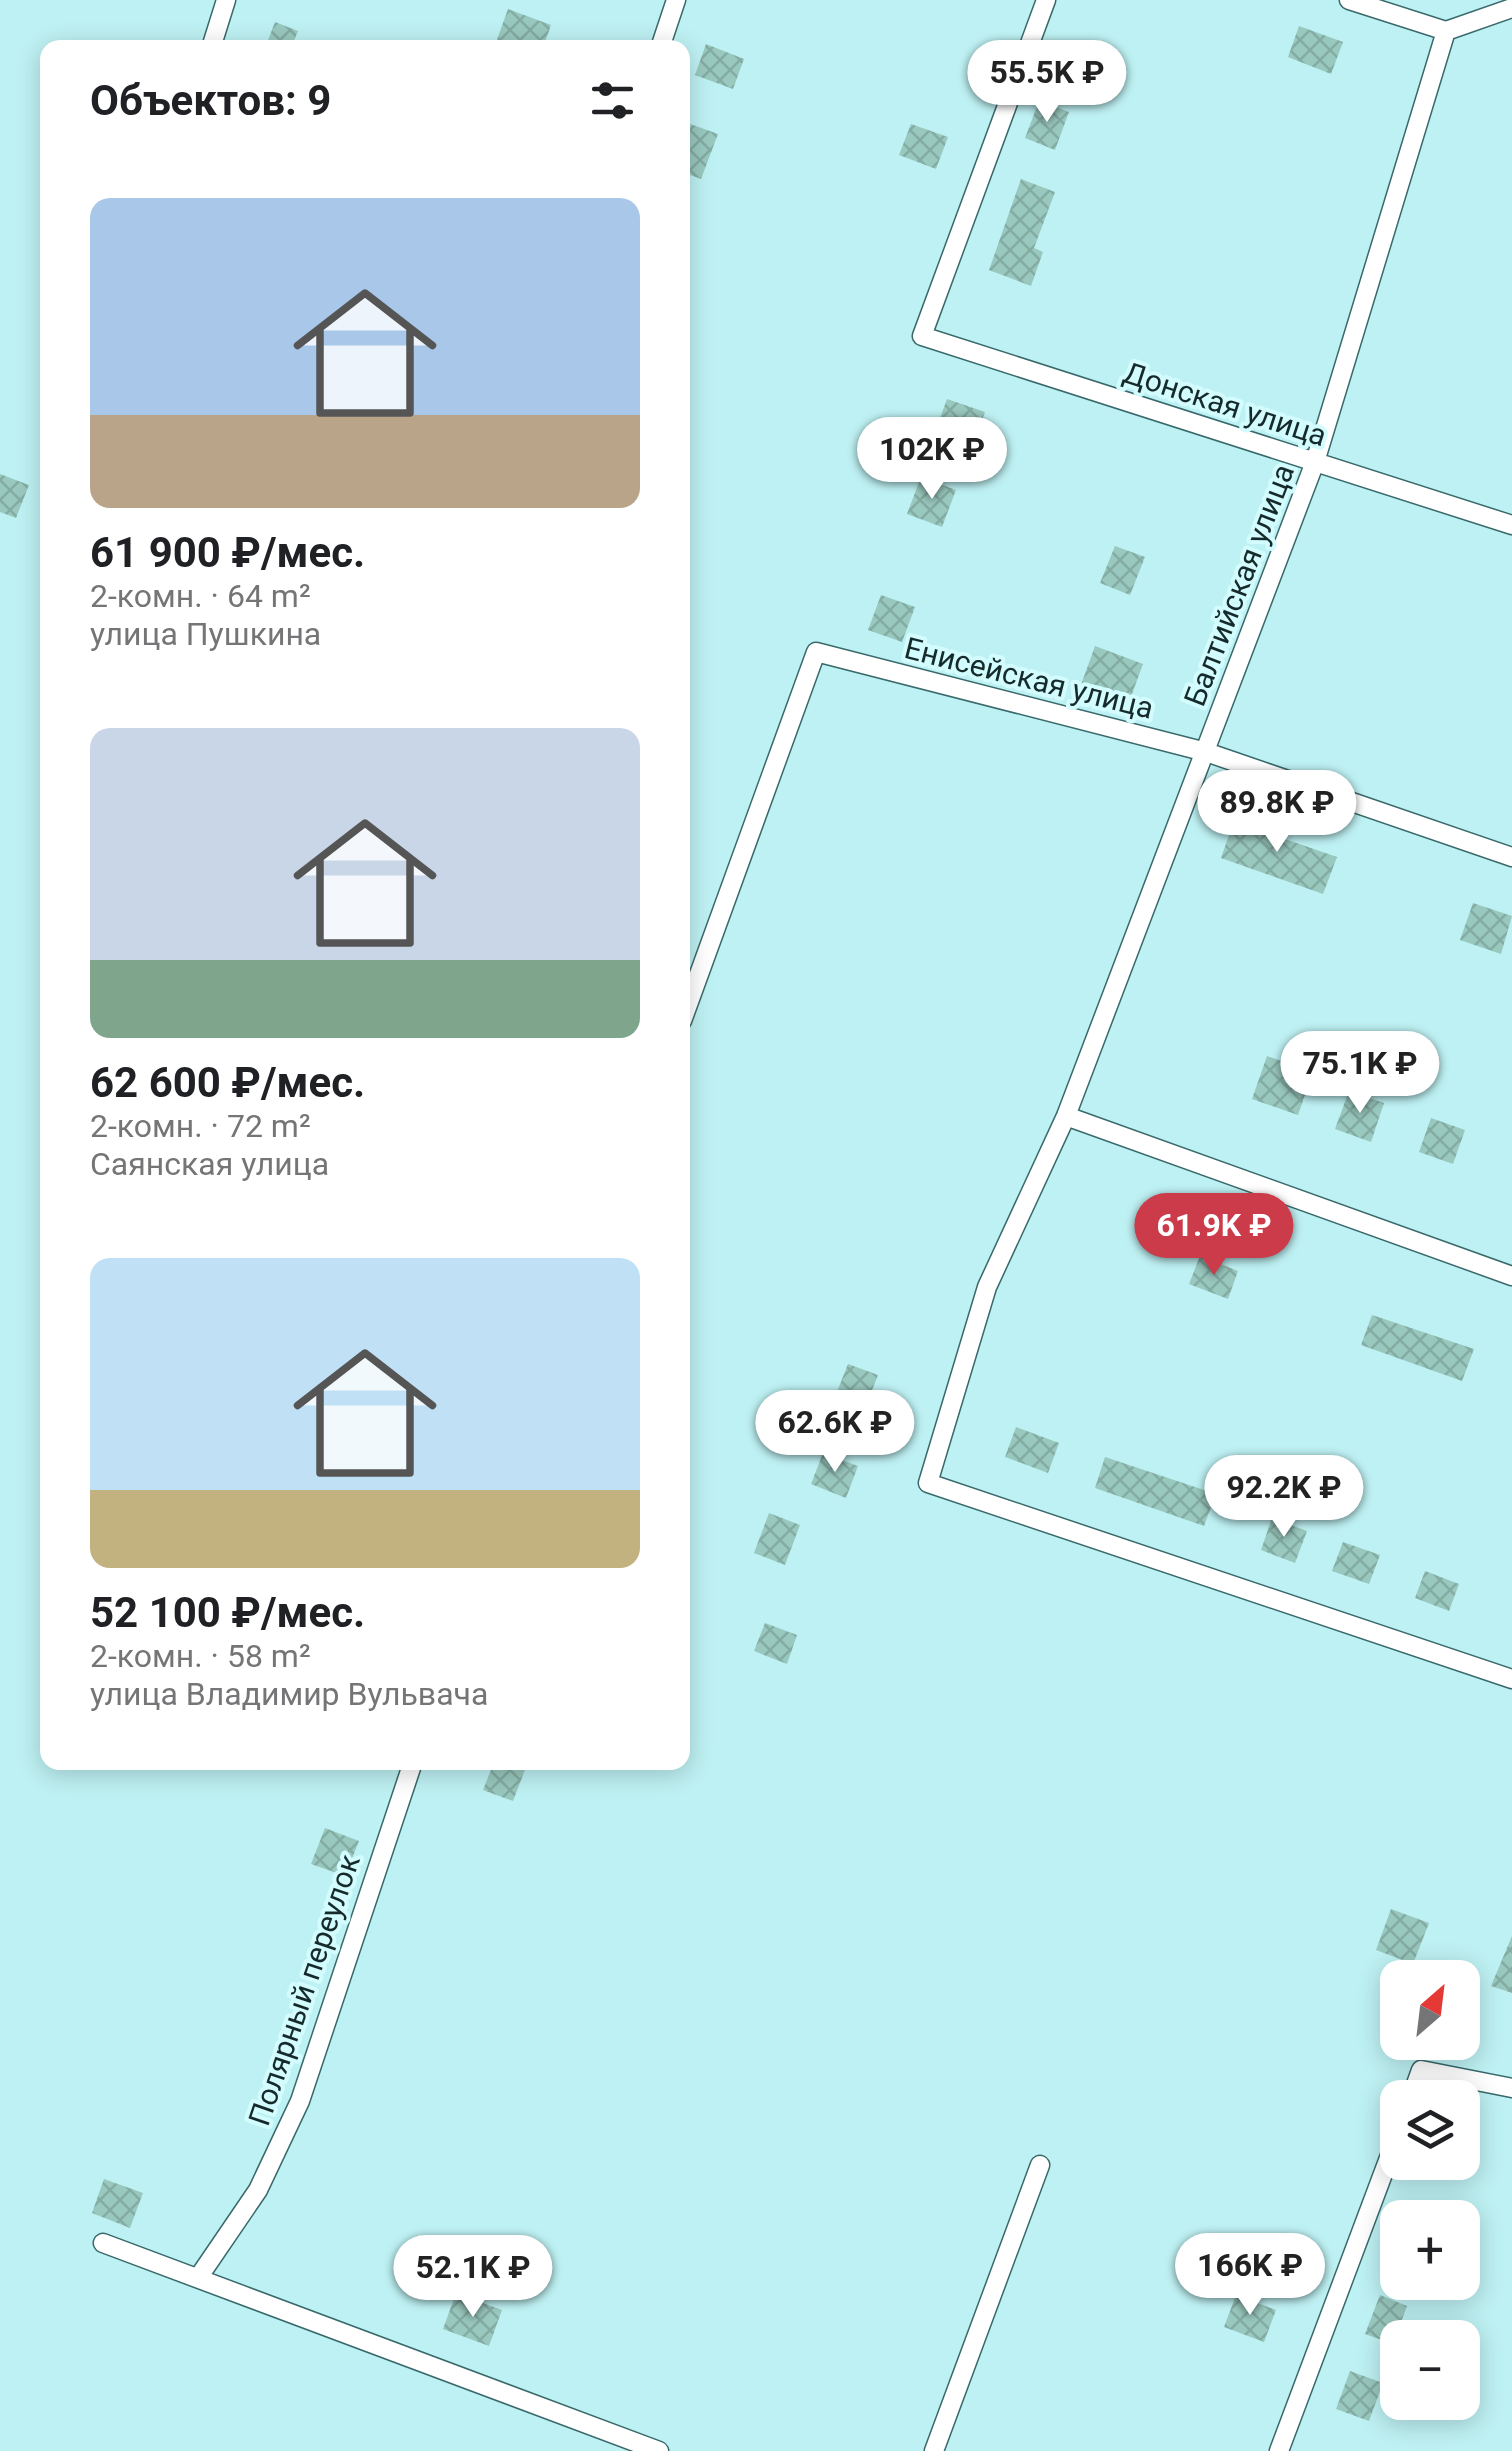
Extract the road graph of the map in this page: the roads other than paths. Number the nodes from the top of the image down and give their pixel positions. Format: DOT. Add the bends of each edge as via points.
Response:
graph roads {
  1 [pos="226,0"];
  2 [pos="676,0"];
  3 [pos="1046,0"];
  4 [pos="1349,0"];
  5 [pos="1512,8"];
  6 [pos="1446,31"];
  7 [pos="214,40"];
  8 [pos="663,40"];
  9 [pos="1314,462"];
  10 [pos="1512,525"];
  11 [pos="1206,752"];
  12 [pos="1512,857"];
  13 [pos="690,999"];
  14 [pos="1066,1116"];
  15 [pos="1512,1276"];
  16 [pos="1512,1679"];
  17 [pos="410,1770"];
  18 [pos="1417,2080"];
  19 [pos="1472,2080"];
  20 [pos="1480,2082"];
  21 [pos="1512,2088"];
  22 [pos="1040,2165"];
  23 [pos="1381,2180"];
  24 [pos="103,2243"];
  25 [pos="198,2278"];
  26 [pos="660,2451"];
  27 [pos="934,2451"];
  28 [pos="1279,2451"];
  1 -- 7 [label="street"];
  2 -- 8 [label="street"];
  3 -- 9 [label="street, Донская улица" via="922,336"];
  4 -- 6 [label="street"];
  5 -- 6 [label="street"];
  6 -- 9 [label="street, Балтийская улица"];
  9 -- 10 [label="street, Донская улица"];
  9 -- 11 [label="street, Балтийская улица"];
  11 -- 12 [label="street, Енисейская улица"];
  11 -- 13 [label="street, Енисейская улица" via="816,652"];
  11 -- 14 [label="street, Балтийская улица"];
  14 -- 15 [label="street"];
  14 -- 16 [label="street, Балтийская улица" via="987,1287 928,1483"];
  17 -- 25 [label="street, Полярный переулок" via="300,2102 258,2190"];
  18 -- 19 [label="street" via="1421,2070"];
  20 -- 21 [label="street"];
  22 -- 27 [label="street"];
  23 -- 28 [label="street"];
  24 -- 25 [label="street"];
  25 -- 26 [label="street"];
}
